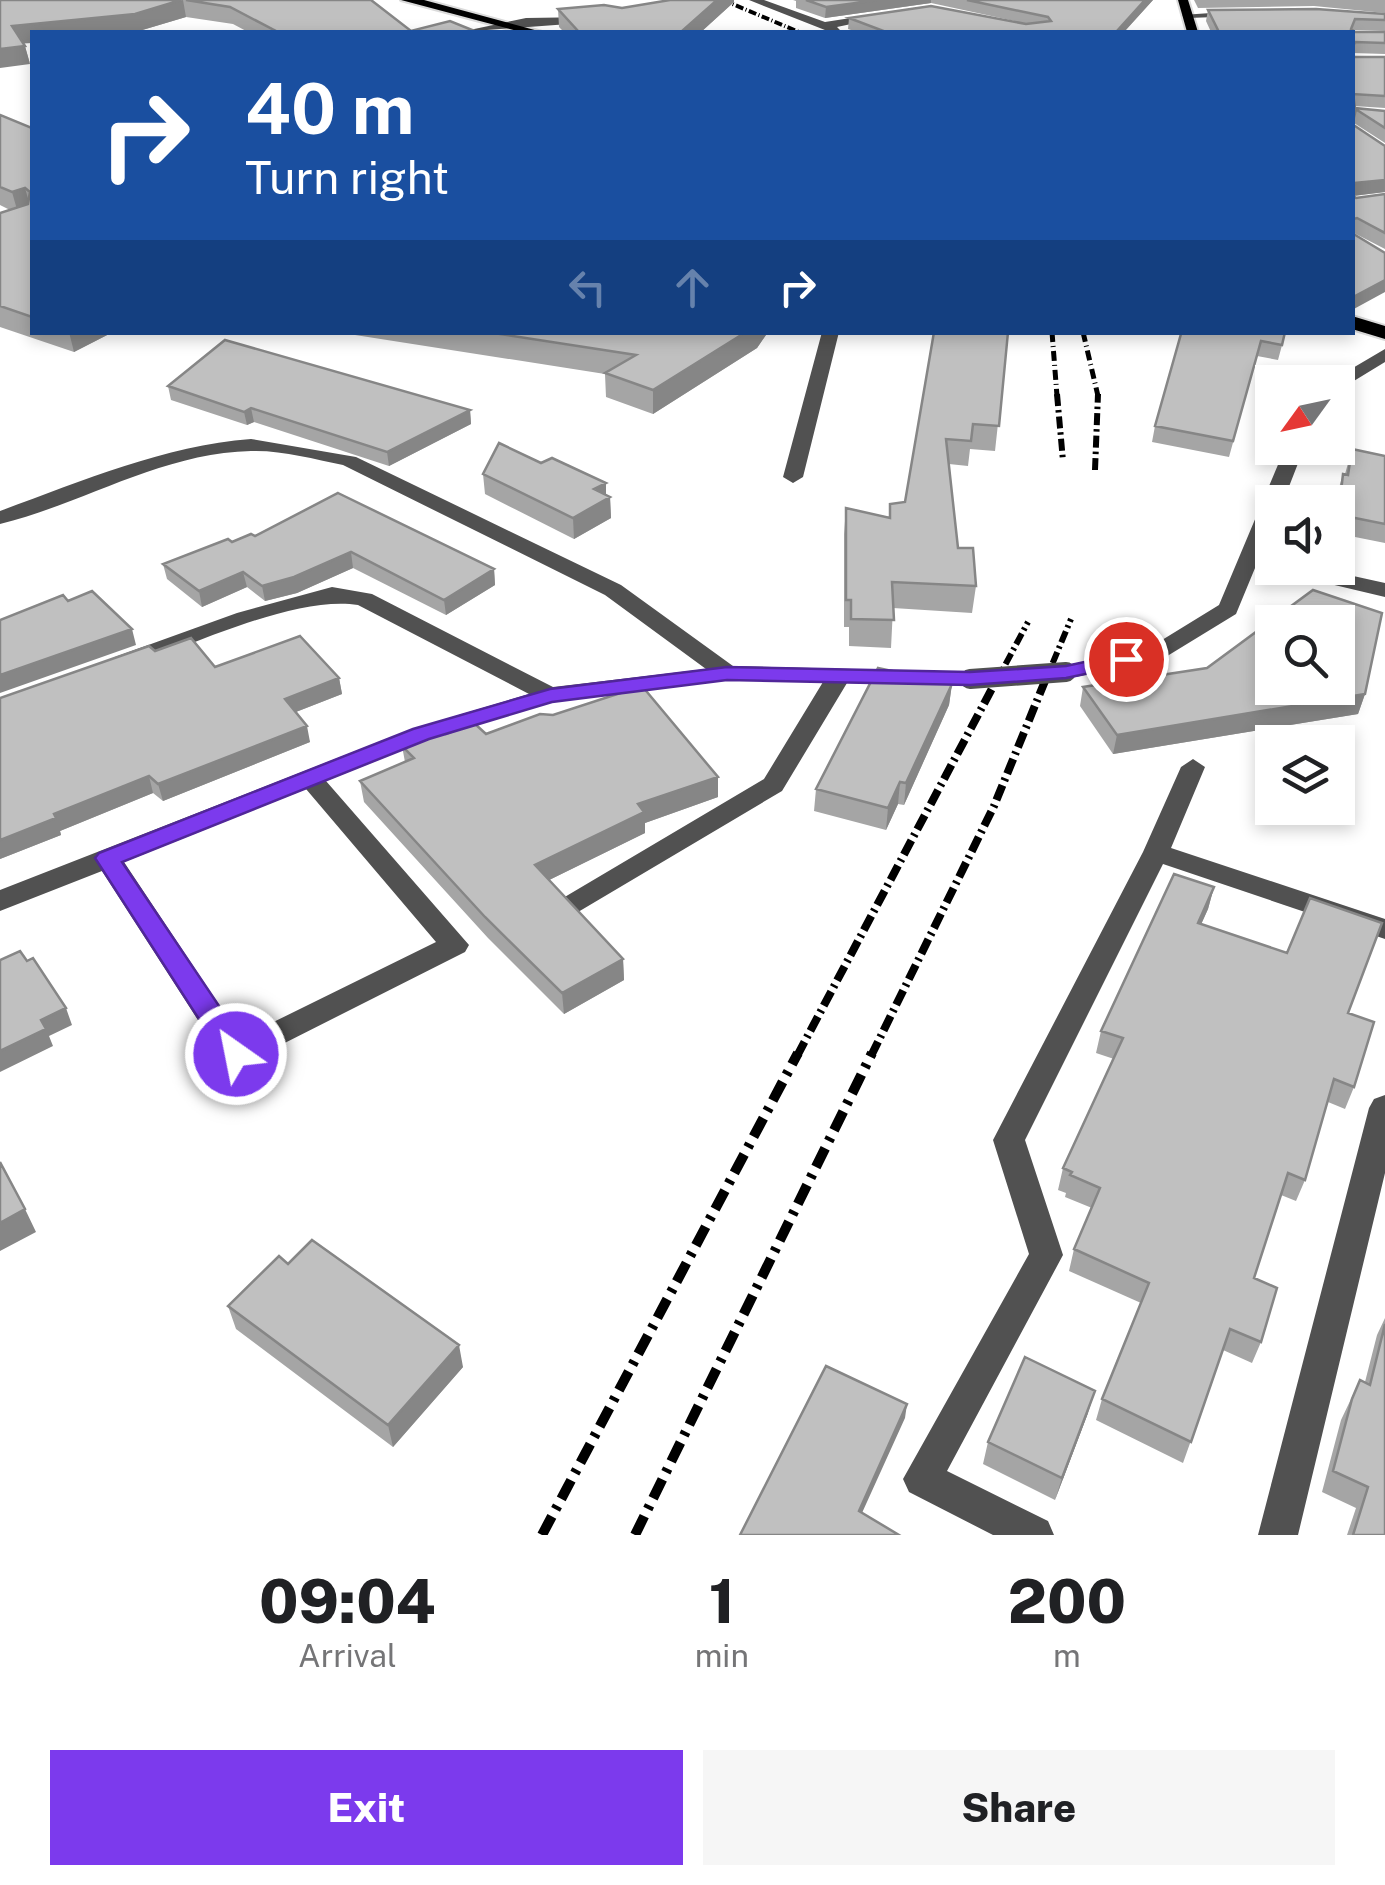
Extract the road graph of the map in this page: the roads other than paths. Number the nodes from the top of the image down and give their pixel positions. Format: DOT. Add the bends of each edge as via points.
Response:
graph roads {
  1 [pos="408,0"];
  2 [pos="754,0"];
  3 [pos="1225,0"];
  4 [pos="1185,7"];
  5 [pos="892,14"];
  6 [pos="1260,14"];
  7 [pos="603,20"];
  8 [pos="511,23"];
  9 [pos="824,26"];
  10 [pos="476,30"];
  11 [pos="530,30"];
  12 [pos="835,30"];
  13 [pos="1355,323"];
  14 [pos="1385,333"];
  15 [pos="830,335"];
  16 [pos="1385,354"];
  17 [pos="1355,373"];
  18 [pos="1355,456"];
  19 [pos="1385,462"];
  20 [pos="793,477"];
  21 [pos="0,518"];
  22 [pos="1255,570"];
  23 [pos="1355,583"];
  24 [pos="1385,590"];
  25 [pos="94,672"];
  26 [pos="727,673"];
  27 [pos="839,676"];
  28 [pos="550,696"];
  29 [pos="1193,766"];
  30 [pos="310,778"];
  31 [pos="1156,852"];
  32 [pos="108,858"];
  33 [pos="0,901"];
  34 [pos="574,906"];
  35 [pos="1385,929"];
  36 [pos="1385,1108"];
  37 [pos="1034,1535"];
  38 [pos="1278,1535"];
  1 -- 8 [label="highway"];
  2 -- 9 [label="street"];
  3 -- 4 [label="street"];
  4 -- 6 [label="street"];
  5 -- 9 [label="street"];
  7 -- 8 [label="street"];
  8 -- 10 [label="street"];
  8 -- 11 [label="highway"];
  9 -- 12 [label="street"];
  13 -- 14 [label="highway"];
  15 -- 20 [label="street"];
  16 -- 17 [label="street"];
  18 -- 19 [label="street"];
  21 -- 26 [label="street" via="170,459 250,445 319,454 349,462 613,590"];
  22 -- 27 [label="street, bridge" via="1228,609 1156,653 1066,672 970,679"];
  23 -- 24 [label="street"];
  25 -- 28 [label="street" via="332,594 364,600"];
  26 -- 27 [label="street"];
  26 -- 28 [label="street"];
  27 -- 34 [label="street" via="774,785"];
  28 -- 30 [label="street" via="421,734"];
  29 -- 31 [label="street"];
  30 -- 32 [label="street"];
  30 -- 32 [label="street" via="455,945 236,1054"];
  31 -- 35 [label="street"];
  31 -- 37 [label="street" via="1010,1140 1046,1254 922,1480"];
  32 -- 33 [label="street"];
  36 -- 38 [label="street"];
}
